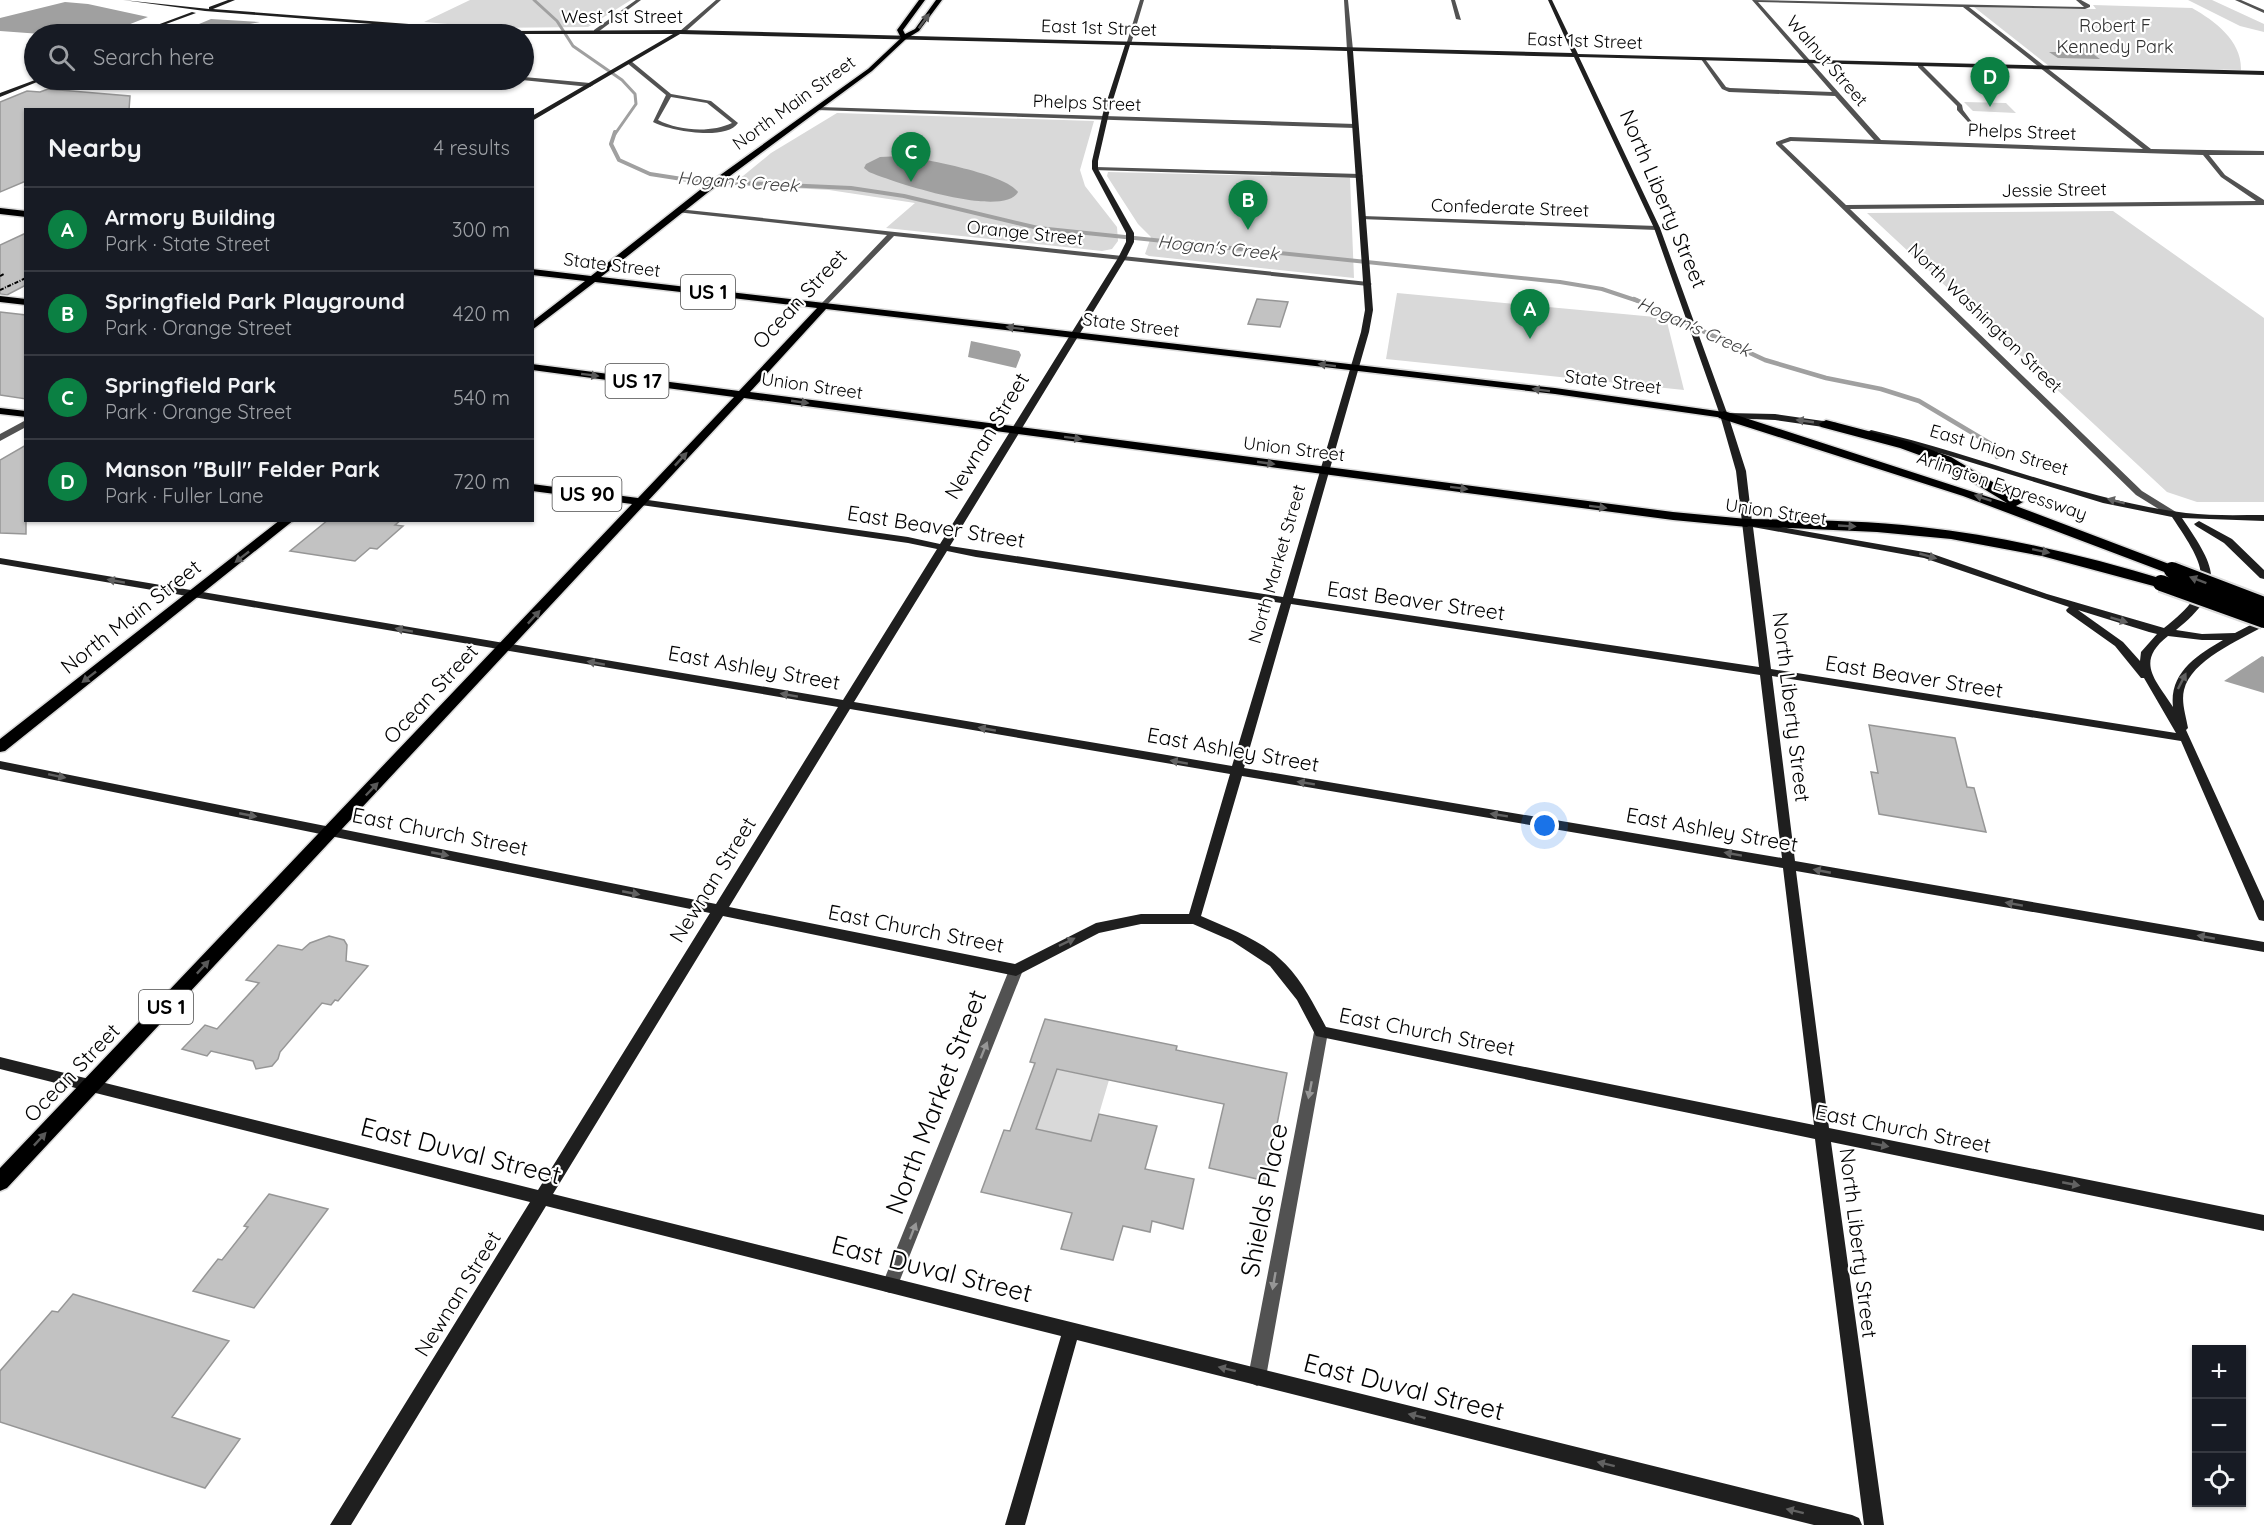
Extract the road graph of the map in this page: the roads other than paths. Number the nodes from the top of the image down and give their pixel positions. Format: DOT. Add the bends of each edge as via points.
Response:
graph roads {
  1 [pos="125,0"];
  2 [pos="232,0"];
  3 [pos="639,0"];
  4 [pos="719,0"];
  5 [pos="922,0"];
  6 [pos="939,0"];
  7 [pos="1142,0"];
  8 [pos="1346,0"];
  9 [pos="1453,0"];
  10 [pos="1550,0"];
  11 [pos="1754,0"];
  12 [pos="1958,0"];
  13 [pos="2078,0"];
  14 [pos="2237,0"];
  15 [pos="1965,5"];
  16 [pos="205,10"];
  17 [pos="2264,12"];
  18 [pos="1459,19"];
  19 [pos="160,24"];
  20 [pos="178,24"];
  21 [pos="377,24"];
  22 [pos="596,31"];
  23 [pos="682,32"];
  24 [pos="534,33"];
  25 [pos="904,38"];
  26 [pos="1128,44"];
  27 [pos="1350,50"];
  28 [pos="1577,56"];
  29 [pos="1703,60"];
  30 [pos="629,62"];
  31 [pos="1808,63"];
  32 [pos="1920,66"];
  33 [pos="2046,69"];
  34 [pos="2264,73"];
  35 [pos="24,78"];
  36 [pos="534,80"];
  37 [pos="24,86"];
  38 [pos="590,86"];
  39 [pos="0,87"];
  40 [pos="1836,94"];
  41 [pos="0,95"];
  42 [pos="669,95"];
  43 [pos="819,109"];
  44 [pos="534,118"];
  45 [pos="1106,118"];
  46 [pos="1970,121"];
  47 [pos="1355,126"];
  48 [pos="1779,141"];
  49 [pos="1879,142"];
  50 [pos="2150,151"];
  51 [pos="2205,153"];
  52 [pos="2264,153"];
  53 [pos="1095,169"];
  54 [pos="1360,176"];
  55 [pos="2264,203"];
  56 [pos="1844,207"];
  57 [pos="678,211"];
  58 [pos="0,212"];
  59 [pos="24,214"];
  60 [pos="1362,218"];
  61 [pos="1657,228"];
  62 [pos="892,234"];
  63 [pos="1122,258"];
  64 [pos="534,272"];
  65 [pos="593,279"];
  66 [pos="1368,284"];
  67 [pos="0,299"];
  68 [pos="24,302"];
  69 [pos="824,306"];
  70 [pos="534,325"];
  71 [pos="1074,335"];
  72 [pos="534,367"];
  73 [pos="1353,368"];
  74 [pos="742,394"];
  75 [pos="0,411"];
  76 [pos="24,414"];
  77 [pos="1724,415"];
  78 [pos="24,424"];
  79 [pos="1826,424"];
  80 [pos="1015,430"];
  81 [pos="0,438"];
  82 [pos="1325,471"];
  83 [pos="534,487"];
  84 [pos="641,502"];
  85 [pos="2173,514"];
  86 [pos="2264,518"];
  87 [pos="285,522"];
  88 [pos="1747,523"];
  89 [pos="2057,525"];
  90 [pos="943,547"];
  91 [pos="2226,555"];
  92 [pos="0,561"];
  93 [pos="2264,576"];
  94 [pos="2239,585"];
  95 [pos="195,594"];
  96 [pos="2043,596"];
  97 [pos="1288,602"];
  98 [pos="2264,605"];
  99 [pos="2212,616"];
  100 [pos="2264,621"];
  101 [pos="2195,628"];
  102 [pos="2179,634"];
  103 [pos="2238,636"];
  104 [pos="506,647"];
  105 [pos="1765,673"];
  106 [pos="2149,680"];
  107 [pos="846,705"];
  108 [pos="2185,738"];
  109 [pos="0,747"];
  110 [pos="0,765"];
  111 [pos="1237,771"];
  112 [pos="332,832"];
  113 [pos="1790,865"];
  114 [pos="719,910"];
  115 [pos="2264,916"];
  116 [pos="1194,919"];
  117 [pos="2264,947"];
  118 [pos="1016,970"];
  119 [pos="1321,1032"];
  120 [pos="0,1063"];
  121 [pos="91,1086"];
  122 [pos="1822,1134"];
  123 [pos="0,1182"];
  124 [pos="541,1198"];
  125 [pos="2264,1223"];
  126 [pos="890,1285"];
  127 [pos="1071,1330"];
  128 [pos="1257,1377"];
  129 [pos="340,1525"];
  130 [pos="1015,1525"];
  131 [pos="1852,1525"];
  132 [pos="1874,1525"];
  1 -- 16 [label="street, West 1st Street"];
  2 -- 16 [label="street"];
  3 -- 22 [label="street"];
  4 -- 23 [label="street"];
  5 -- 25 [label="main road, North Main Street" via="900,30"];
  25 -- 6 [label="main road, North Main Street, one-way" via="917,30"];
  7 -- 26 [label="street"];
  8 -- 27 [label="street, North Market Street"];
  9 -- 18 [label="street"];
  10 -- 28 [label="street, North Liberty Street"];
  11 -- 15 [label="street"];
  11 -- 31 [label="street, Walnut Street"];
  12 -- 15 [label="street"];
  13 -- 15 [label="street" via="2088,6"];
  14 -- 17 [label="street"];
  15 -- 33 [label="street"];
  16 -- 19 [label="street"];
  16 -- 20 [label="street"];
  16 -- 21 [label="street, West 1st Street"];
  22 -- 23 [label="street, West 1st Street"];
  22 -- 24 [label="street, West 1st Street"];
  23 -- 25 [label="street, West 1st Street"];
  23 -- 30 [label="street"];
  25 -- 26 [label="street, East 1st Street"];
  25 -- 43 [label="main road, North Main Street"];
  26 -- 27 [label="street, East 1st Street"];
  26 -- 45 [label="street"];
  27 -- 28 [label="street, East 1st Street"];
  27 -- 47 [label="street, North Market Street"];
  28 -- 29 [label="street, East 1st Street"];
  28 -- 61 [label="street, North Liberty Street"];
  29 -- 31 [label="street, East 1st Street"];
  29 -- 40 [label="street" via="1729,90"];
  30 -- 38 [label="street"];
  30 -- 42 [label="street"];
  31 -- 32 [label="street, East 1st Street"];
  31 -- 40 [label="street, Walnut Street"];
  32 -- 33 [label="street, East 1st Street"];
  32 -- 46 [label="street"];
  33 -- 34 [label="street, East 1st Street"];
  33 -- 50 [label="street"];
  35 -- 39 [label="street"];
  36 -- 38 [label="street"];
  37 -- 41 [label="street"];
  38 -- 44 [label="street"];
  40 -- 49 [label="street, Walnut Street"];
  42 -- 42 [label="street" via="709,102 735,123 706,131 662,126 655,121"];
  43 -- 45 [label="street, Phelps Street"];
  43 -- 57 [label="main road, North Main Street"];
  45 -- 47 [label="street, Phelps Street"];
  45 -- 53 [label="street"];
  47 -- 54 [label="street, North Market Street"];
  48 -- 49 [label="street, Phelps Street"];
  48 -- 56 [label="street, North Washington Street"];
  49 -- 50 [label="street, Phelps Street"];
  50 -- 51 [label="street, Phelps Street"];
  51 -- 52 [label="street, Phelps Street"];
  51 -- 55 [label="street" via="2229,182"];
  53 -- 54 [label="street"];
  53 -- 63 [label="street, Newnan Street" via="1130,233"];
  54 -- 60 [label="street, North Market Street"];
  55 -- 56 [label="street, Jessie Street"];
  56 -- 85 [label="street, North Washington Street" via="2139,493"];
  57 -- 62 [label="street, Orange Street"];
  57 -- 65 [label="main road, North Main Street"];
  58 -- 59 [label="main road"];
  60 -- 61 [label="street, Confederate Street"];
  60 -- 66 [label="street, North Market Street"];
  61 -- 77 [label="street, North Liberty Street"];
  62 -- 63 [label="street, Orange Street"];
  62 -- 69 [label="street, Ocean Street"];
  63 -- 66 [label="street, Orange Street"];
  63 -- 71 [label="street, Newnan Street"];
  64 -- 65 [label="main road, State Street"];
  65 -- 69 [label="main road, State Street / US 1"];
  65 -- 70 [label="main road, North Main Street"];
  66 -- 73 [label="street, North Market Street" via="1369,310"];
  67 -- 68 [label="main road"];
  71 -- 69 [label="main road, State Street, one-way"];
  69 -- 74 [label="main road, Ocean Street / US 1"];
  73 -- 71 [label="main road, State Street, one-way"];
  71 -- 80 [label="street, Newnan Street"];
  72 -- 74 [label="main road, Union Street / US 17, one-way"];
  77 -- 73 [label="main road, State Street, one-way"];
  73 -- 82 [label="street, North Market Street"];
  74 -- 80 [label="main road, Union Street, one-way"];
  84 -- 74 [label="main road, Ocean Street / US 1, one-way"];
  75 -- 76 [label="main road"];
  79 -- 77 [label="street, East Union Street, one-way"];
  77 -- 88 [label="street, North Liberty Street" via="1741,471"];
  89 -- 77 [label="highway, Arlington Expressway, one-way"];
  78 -- 81 [label="street"];
  85 -- 79 [label="street, East Union Street, one-way" via="1911,442"];
  79 -- 89 [label="highway" via="1946,460"];
  80 -- 82 [label="main road, Union Street, one-way"];
  80 -- 90 [label="street, Newnan Street"];
  82 -- 88 [label="main road, Union Street, one-way" via="1690,519"];
  82 -- 97 [label="street, North Market Street"];
  83 -- 84 [label="main road, US 90"];
  84 -- 90 [label="street, East Beaver Street"];
  104 -- 84 [label="main road, Ocean Street / US 1, one-way"];
  85 -- 86 [label="street, East Union Street"];
  85 -- 91 [label="street, North Washington Street"];
  85 -- 93 [label="street, North Washington Street" via="2222,537"];
  87 -- 95 [label="main road, North Main Street, one-way"];
  88 -- 96 [label="street, Union Street, one-way" via="1917,553"];
  88 -- 100 [label="highway, one-way, bridge" via="1866,526 1947,534 2050,553 2161,583"];
  88 -- 105 [label="street, North Liberty Street"];
  98 -- 89 [label="highway, Arlington Expressway, one-way, bridge"];
  90 -- 97 [label="street, East Beaver Street"];
  90 -- 107 [label="street, Newnan Street"];
  95 -- 92 [label="street, East Ashley Street, one-way"];
  94 -- 99 [label="street" via="2230,603"];
  104 -- 95 [label="street, East Ashley Street, one-way"];
  95 -- 109 [label="main road, North Main Street, one-way"];
  96 -- 102 [label="street, Union Street, one-way" via="2141,627"];
  96 -- 106 [label="street, Union Street" via="2106,633"];
  97 -- 105 [label="street, East Beaver Street"];
  97 -- 111 [label="street, North Market Street"];
  100 -- 103 [label="street"];
  101 -- 102 [label="street"];
  102 -- 103 [label="street, Union Street"];
  102 -- 106 [label="street" via="2156,646 2145,658"];
  108 -- 103 [label="street, one-way" via="2177,700 2180,682 2196,663"];
  107 -- 104 [label="street, East Ashley Street, one-way"];
  112 -- 104 [label="main road, Ocean Street / US 1, one-way"];
  105 -- 108 [label="street, East Beaver Street"];
  105 -- 113 [label="street, North Liberty Street"];
  106 -- 108 [label="street"];
  111 -- 107 [label="street, East Ashley Street, one-way"];
  107 -- 114 [label="street, Newnan Street"];
  108 -- 115 [label="street"];
  110 -- 112 [label="street, East Church Street, one-way"];
  113 -- 111 [label="street, East Ashley Street, one-way"];
  111 -- 116 [label="street, North Market Street"];
  112 -- 114 [label="street, East Church Street, one-way"];
  121 -- 112 [label="main road, Ocean Street / US 1, one-way"];
  117 -- 113 [label="street, East Ashley Street, one-way"];
  113 -- 122 [label="street, North Liberty Street"];
  114 -- 118 [label="street, East Church Street"];
  114 -- 124 [label="street, Newnan Street"];
  118 -- 116 [label="street, East Church Street, one-way" via="1096,928 1141,919"];
  116 -- 119 [label="street, East Church Street" via="1237,937 1275,962 1302,996"];
  126 -- 118 [label="street, North Market Street, one-way"];
  119 -- 122 [label="street, East Church Street"];
  119 -- 128 [label="street, Shields Place, one-way"];
  120 -- 121 [label="street, East Duval Street"];
  123 -- 121 [label="main road, Ocean Street / US 1, one-way"];
  121 -- 124 [label="street, East Duval Street"];
  122 -- 125 [label="street, East Church Street, one-way"];
  122 -- 132 [label="street, North Liberty Street"];
  124 -- 126 [label="street, East Duval Street"];
  124 -- 129 [label="street, Newnan Street"];
  126 -- 127 [label="street, East Duval Street"];
  128 -- 127 [label="street, East Duval Street, one-way"];
  127 -- 130 [label="street"];
  131 -- 128 [label="street, East Duval Street, one-way"];
}
